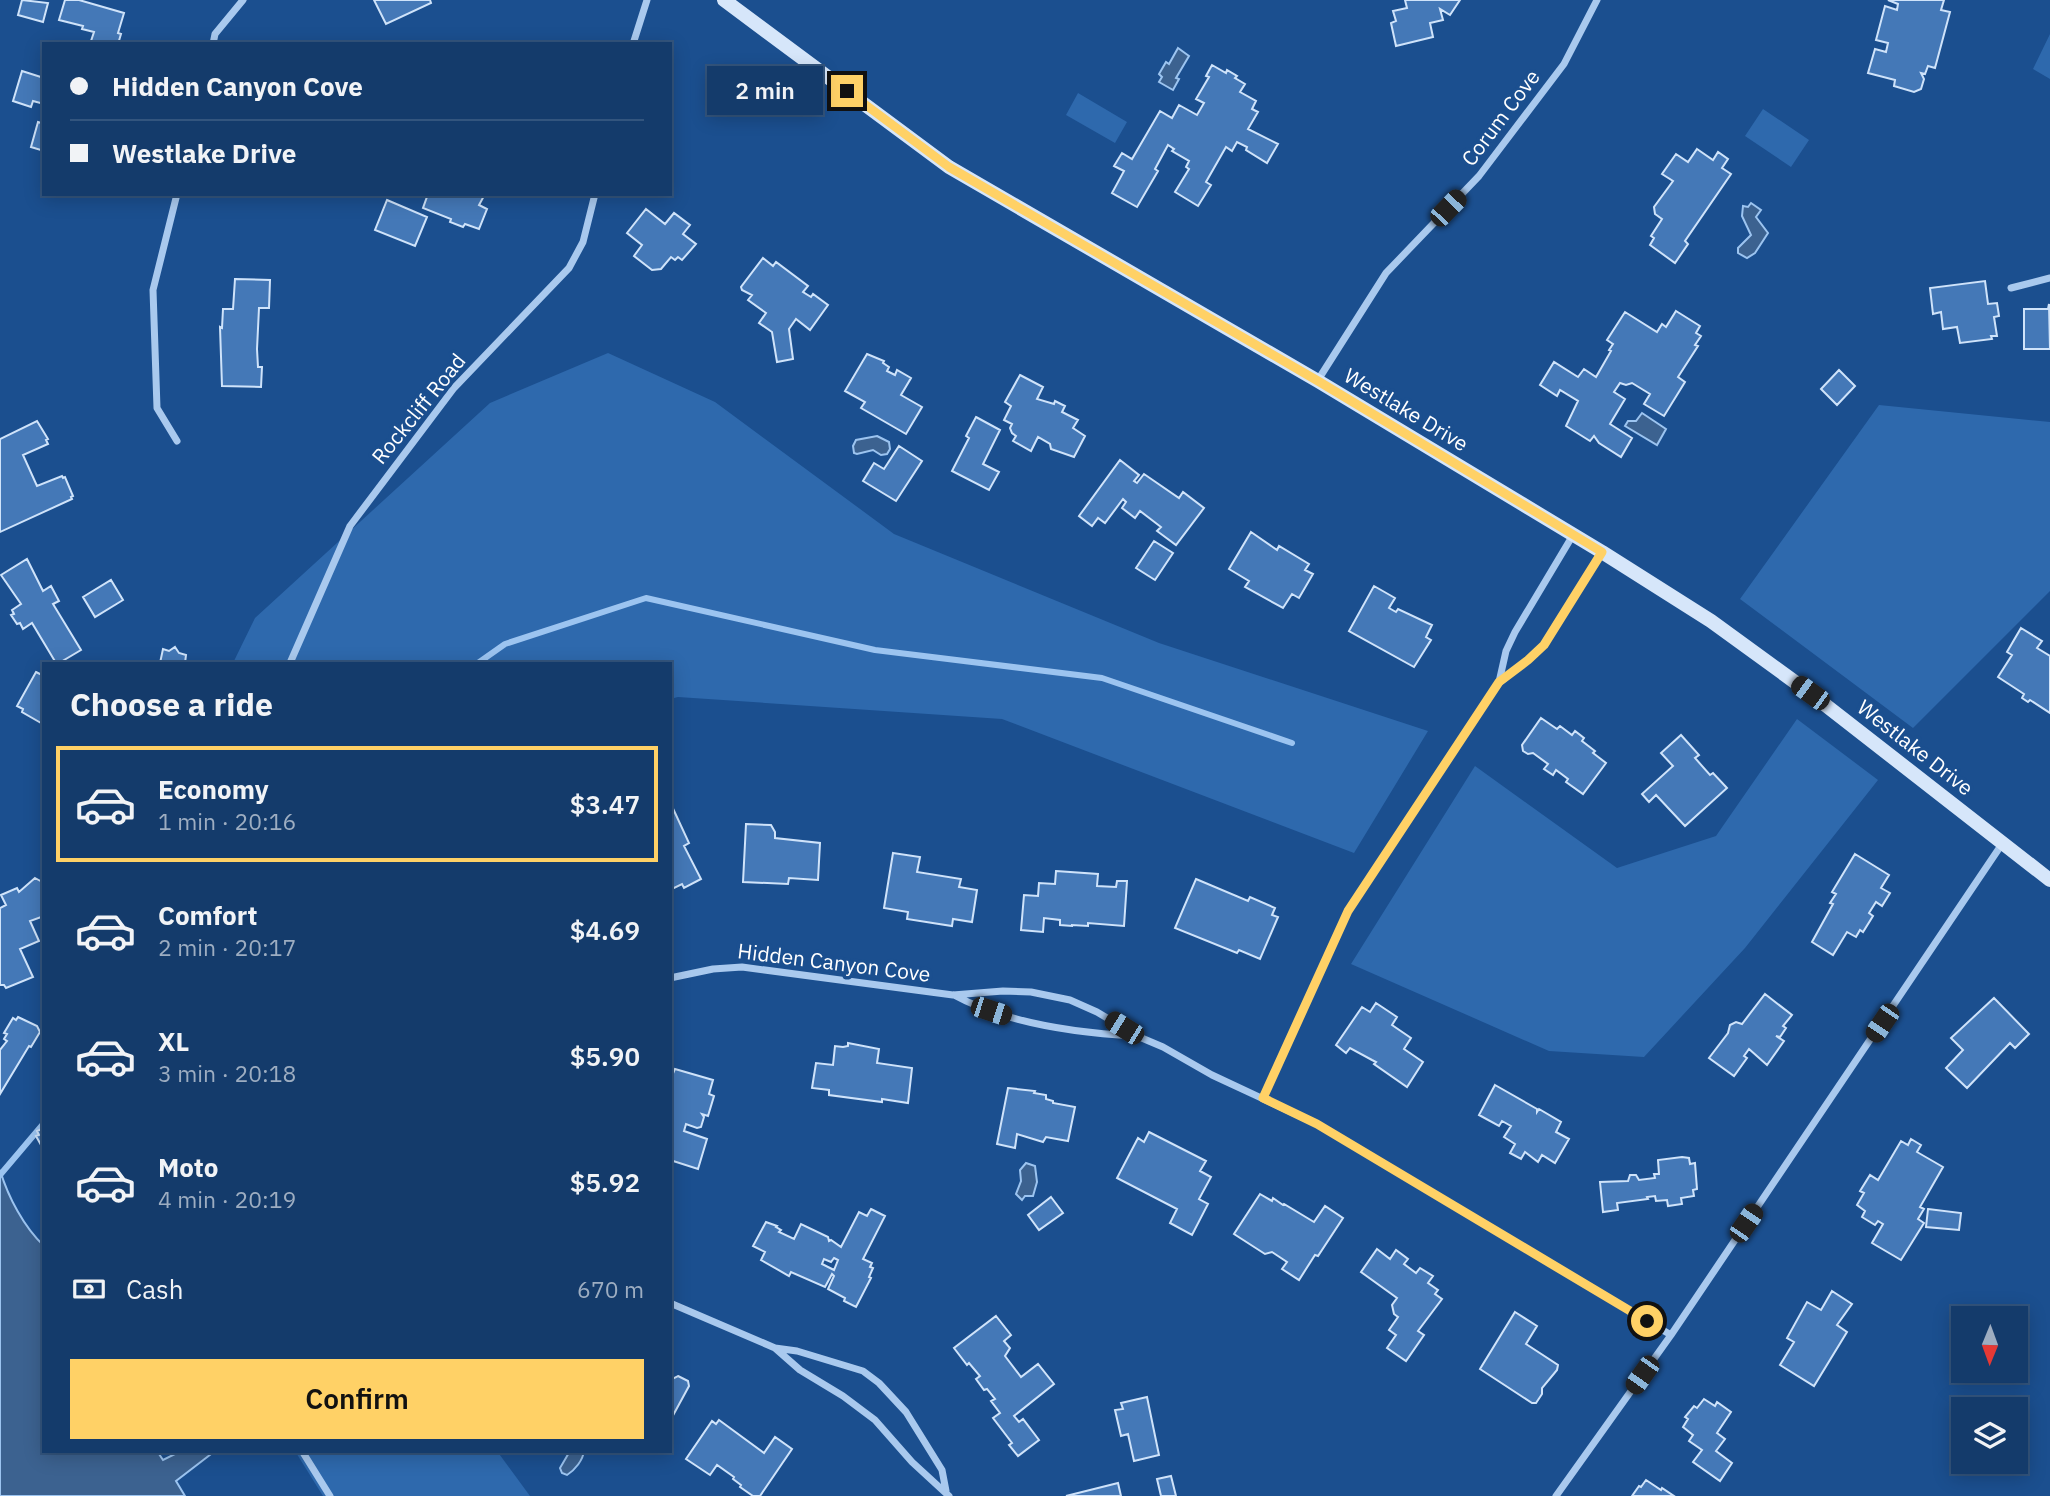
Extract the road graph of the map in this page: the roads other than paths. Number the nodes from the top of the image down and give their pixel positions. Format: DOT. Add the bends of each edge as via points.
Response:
graph roads {
  1 [pos="243,0"];
  2 [pos="647,0"];
  3 [pos="724,0"];
  4 [pos="1597,0"];
  5 [pos="213,42"];
  6 [pos="634,42"];
  7 [pos="176,196"];
  8 [pos="594,196"];
  9 [pos="2050,278"];
  10 [pos="2011,288"];
  11 [pos="1318,381"];
  12 [pos="177,441"];
  13 [pos="1573,535"];
  14 [pos="1602,552"];
  15 [pos="290,662"];
  16 [pos="1499,682"];
  17 [pos="2002,844"];
  18 [pos="2050,880"];
  19 [pos="672,978"];
  20 [pos="953,995"];
  21 [pos="1137,1036"];
  22 [pos="1263,1098"];
  23 [pos="672,1304"];
  24 [pos="1671,1335"];
  25 [pos="775,1348"];
  26 [pos="303,1453"];
  27 [pos="948,1494"];
  28 [pos="330,1496"];
  29 [pos="1556,1496"];
  1 -- 5 [label="street"];
  2 -- 6 [label="street"];
  3 -- 11 [label="street, Westlake Drive" via="949,167"];
  4 -- 11 [label="street, Corum Cove" via="1564,64 1479,176 1387,273"];
  7 -- 12 [label="street" via="153,290 157,408"];
  8 -- 15 [label="street, Rockcliff Road" via="583,242 569,268 454,388 350,526"];
  9 -- 10 [label="street"];
  11 -- 13 [label="street, Westlake Drive"];
  13 -- 14 [label="street, Westlake Drive"];
  13 -- 16 [label="street" via="1514,632"];
  14 -- 16 [label="street" via="1544,645"];
  14 -- 17 [label="street, Westlake Drive" via="1711,621 1810,693"];
  16 -- 22 [label="street" via="1348,911"];
  17 -- 18 [label="street, Westlake Drive"];
  17 -- 24 [label="street"];
  19 -- 20 [label="street, Hidden Canyon Cove" via="742,967"];
  20 -- 21 [label="street, Hidden Canyon Cove" via="1009,1017"];
  20 -- 21 [label="street, Hidden Canyon Cove" via="1031,992 1070,1000"];
  21 -- 22 [label="street, Hidden Canyon Cove"];
  22 -- 24 [label="street, Hidden Canyon Cove" via="1317,1124"];
  23 -- 25 [label="street"];
  24 -- 29 [label="street"];
  25 -- 27 [label="street" via="876,1420"];
  25 -- 27 [label="street" via="863,1371 879,1383 906,1412 936,1459"];
  26 -- 28 [label="street"];
}
